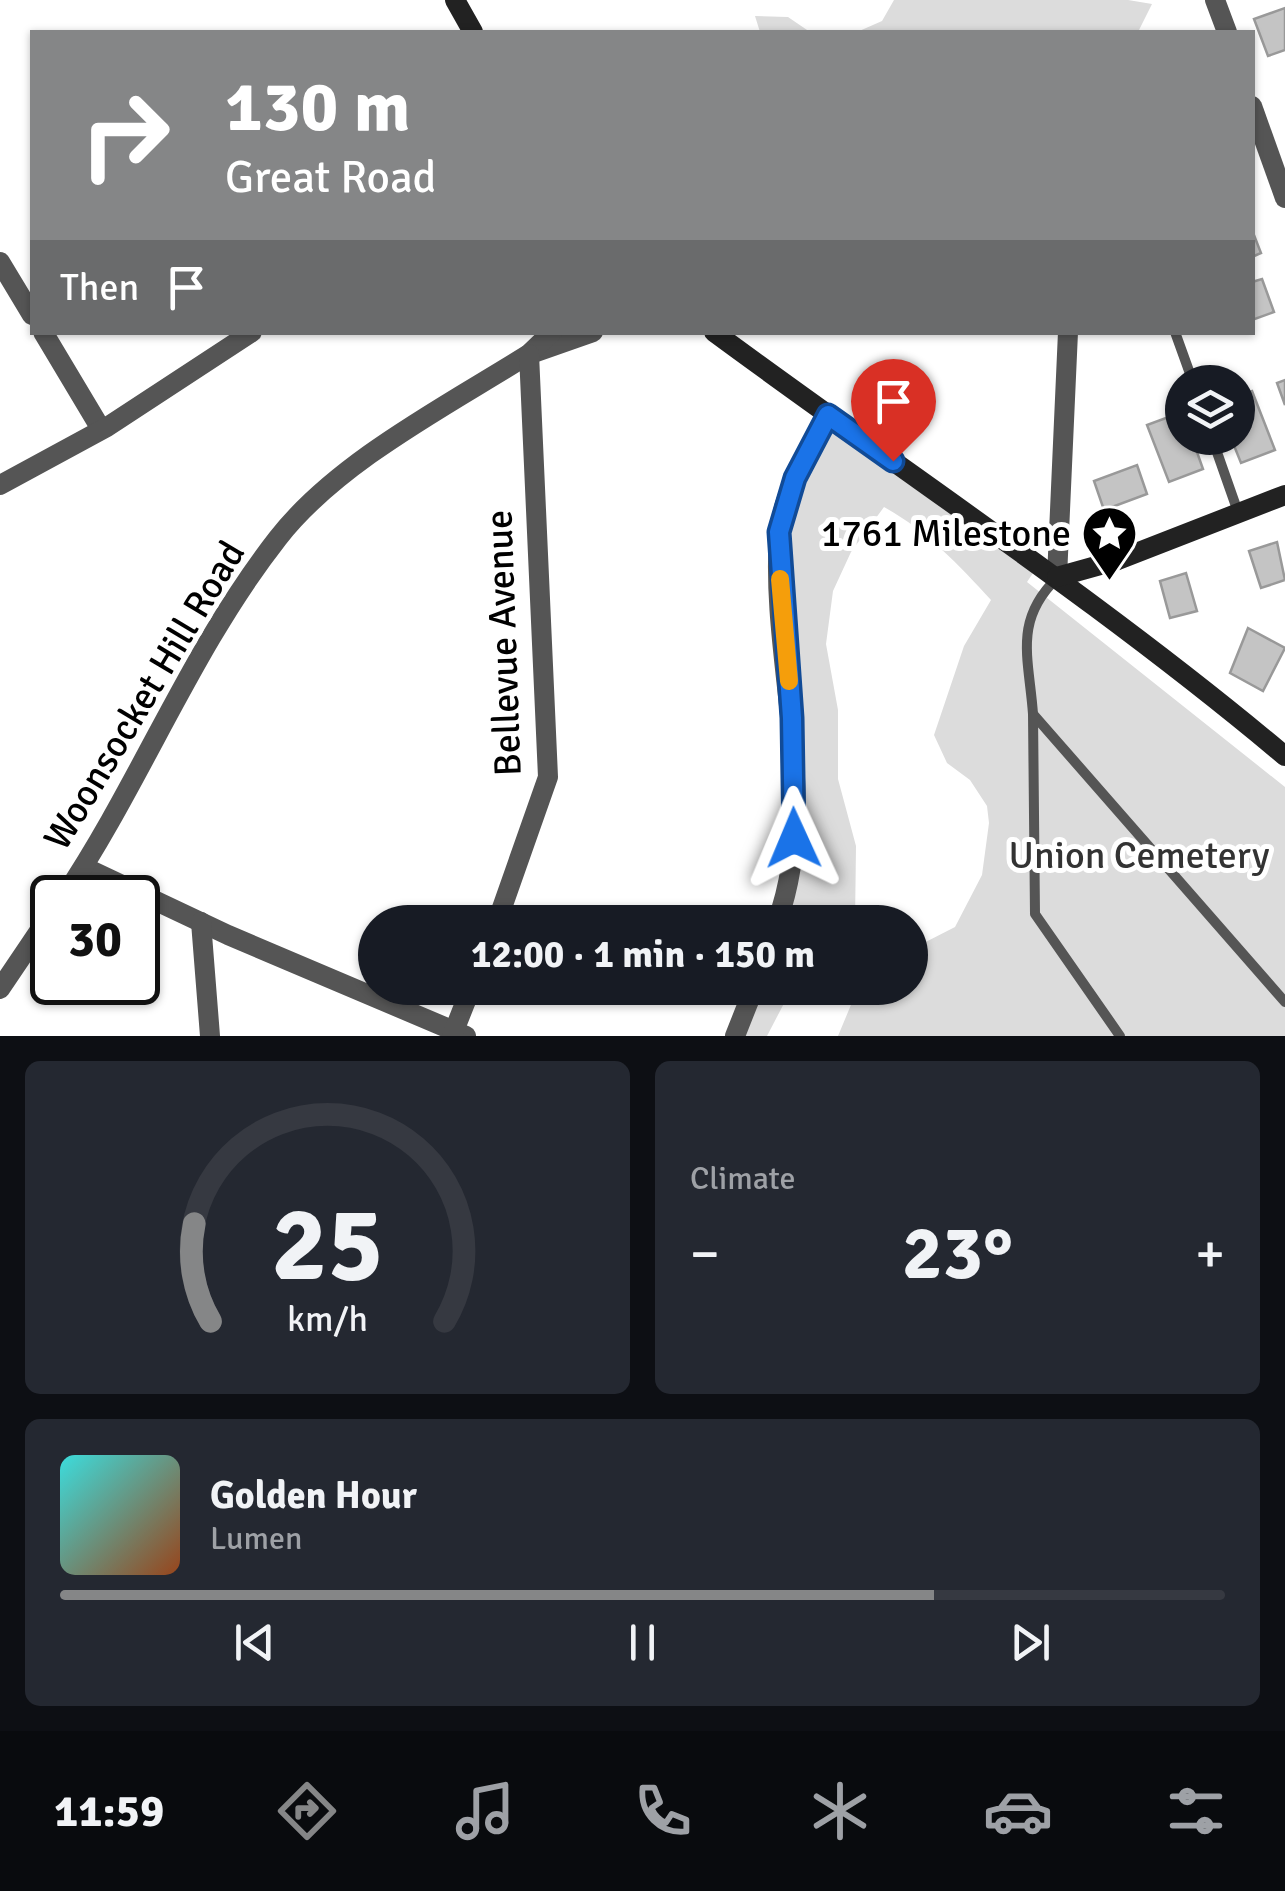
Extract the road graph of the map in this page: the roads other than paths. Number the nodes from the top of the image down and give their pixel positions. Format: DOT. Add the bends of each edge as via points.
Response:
graph roads {
  1 [pos="455,0"];
  2 [pos="1215,0"];
  3 [pos="473,30"];
  4 [pos="1226,30"];
  5 [pos="1255,114"];
  6 [pos="1285,198"];
  7 [pos="0,262"];
  8 [pos="30,312"];
  9 [pos="45,335"];
  10 [pos="247,335"];
  11 [pos="549,335"];
  12 [pos="584,335"];
  13 [pos="718,335"];
  14 [pos="1068,335"];
  15 [pos="1176,335"];
  16 [pos="529,354"];
  17 [pos="1187,365"];
  18 [pos="828,415"];
  19 [pos="100,429"];
  20 [pos="1218,455"];
  21 [pos="0,486"];
  22 [pos="1285,496"];
  23 [pos="1238,512"];
  24 [pos="1057,578"];
  25 [pos="1033,714"];
  26 [pos="1285,756"];
  27 [pos="84,866"];
  28 [pos="78,875"];
  29 [pos="503,905"];
  30 [pos="783,905"];
  31 [pos="201,922"];
  32 [pos="30,945"];
  33 [pos="0,989"];
  34 [pos="1285,1002"];
  35 [pos="466,1005"];
  36 [pos="747,1005"];
  37 [pos="457,1034"];
  38 [pos="210,1036"];
  39 [pos="735,1036"];
  40 [pos="1120,1036"];
  1 -- 3 [label="main road"];
  2 -- 4 [label="street"];
  5 -- 6 [label="street"];
  7 -- 8 [label="street"];
  9 -- 19 [label="street"];
  10 -- 19 [label="street"];
  11 -- 16 [label="street, Woonsocket Hill Road"];
  12 -- 16 [label="street, Woonsocket Hill Road"];
  13 -- 18 [label="main road"];
  14 -- 24 [label="street"];
  15 -- 17 [label="lane"];
  16 -- 27 [label="street, Woonsocket Hill Road" via="324,491 280,536 174,697"];
  16 -- 29 [label="street, Bellevue Avenue" via="548,776"];
  18 -- 24 [label="main road"];
  18 -- 30 [label="street" via="795,478 779,532 794,866"];
  19 -- 21 [label="street"];
  20 -- 23 [label="lane"];
  22 -- 23 [label="main road"];
  23 -- 24 [label="main road"];
  24 -- 25 [label="lane" via="1028,615"];
  24 -- 26 [label="main road"];
  25 -- 34 [label="lane"];
  25 -- 40 [label="lane" via="1035,914"];
  27 -- 28 [label="street, Woonsocket Hill Road"];
  27 -- 31 [label="street"];
  31 -- 37 [label="street"];
  31 -- 38 [label="street"];
  32 -- 33 [label="street"];
  35 -- 37 [label="street"];
  36 -- 39 [label="street"];
}
